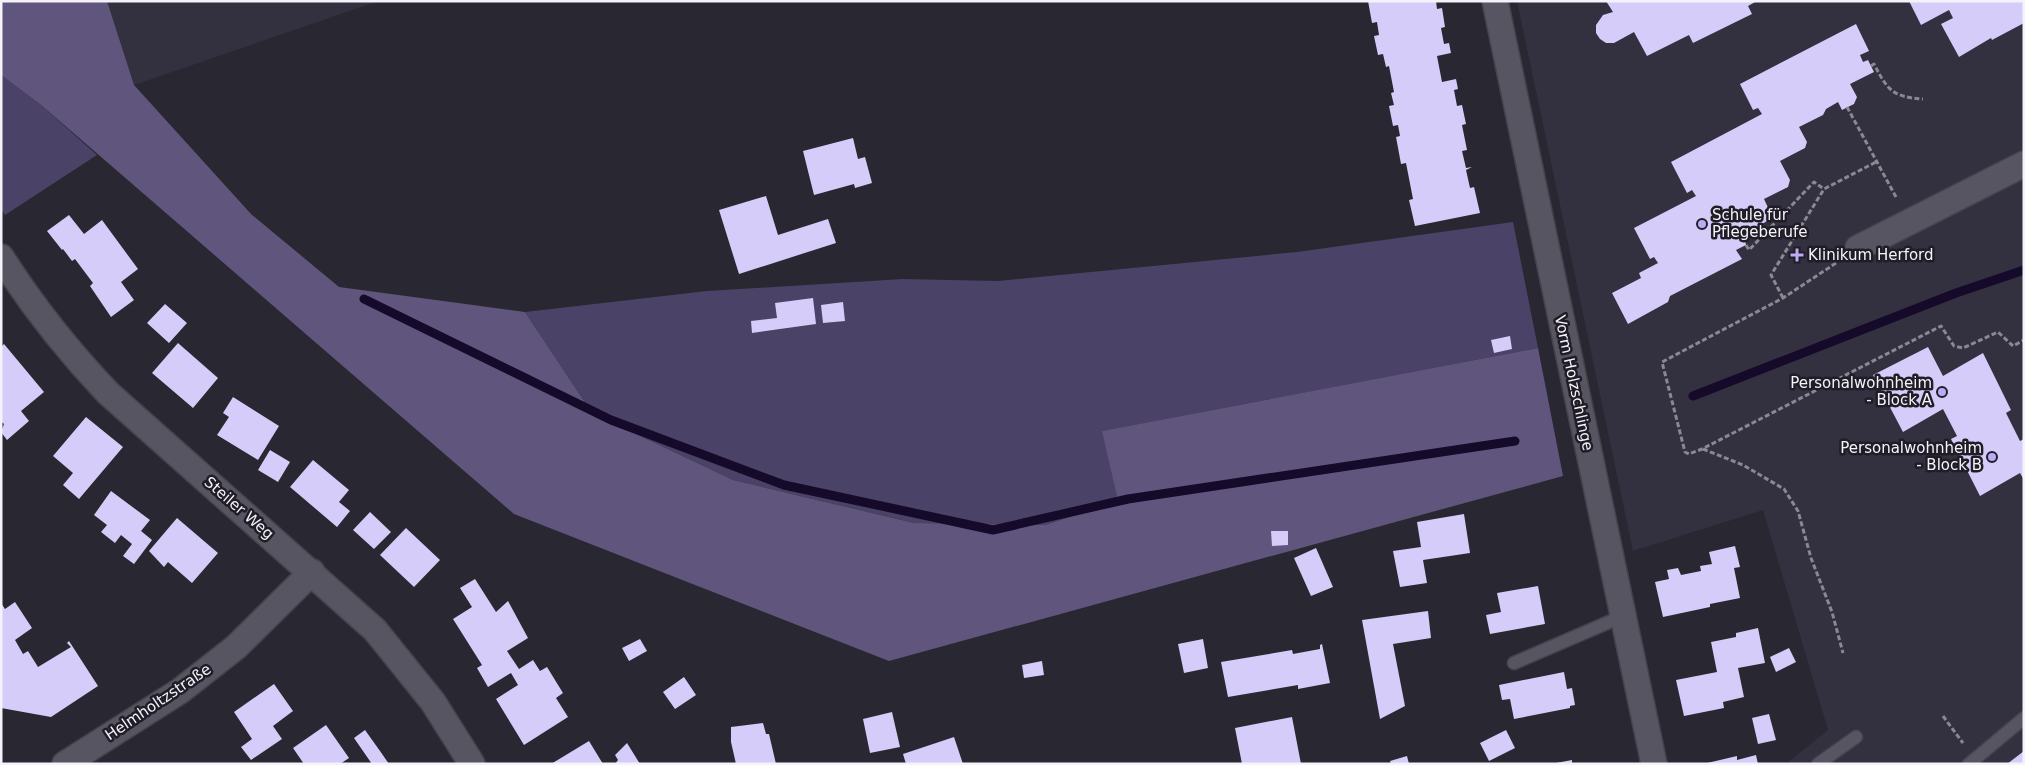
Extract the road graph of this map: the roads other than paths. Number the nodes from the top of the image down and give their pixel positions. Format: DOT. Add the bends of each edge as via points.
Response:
graph roads {
  1 [pos="1495,1"];
  2 [pos="2024,164"];
  3 [pos="1858,248"];
  4 [pos="1,257"];
  5 [pos="312,572"];
  6 [pos="1623,616"];
  7 [pos="1514,663"];
  8 [pos="2024,718"];
  9 [pos="1856,737"];
  10 [pos="1972,761"];
  11 [pos="65,764"];
  12 [pos="472,764"];
  13 [pos="1654,764"];
  14 [pos="1818,764"];
  1 -- 6 [label="street, Vorm Holzschlinge"];
  2 -- 3 [label="street"];
  4 -- 5 [label="street, Steiler Weg" via="62,343 108,393"];
  5 -- 11 [label="street, Helmholtzstraße" via="236,647 194,680"];
  5 -- 12 [label="street, Steiler Weg" via="375,630 433,702"];
  6 -- 7 [label="lane"];
  6 -- 13 [label="street, Vorm Holzschlinge"];
  8 -- 10 [label="lane"];
  9 -- 14 [label="lane"];
}
